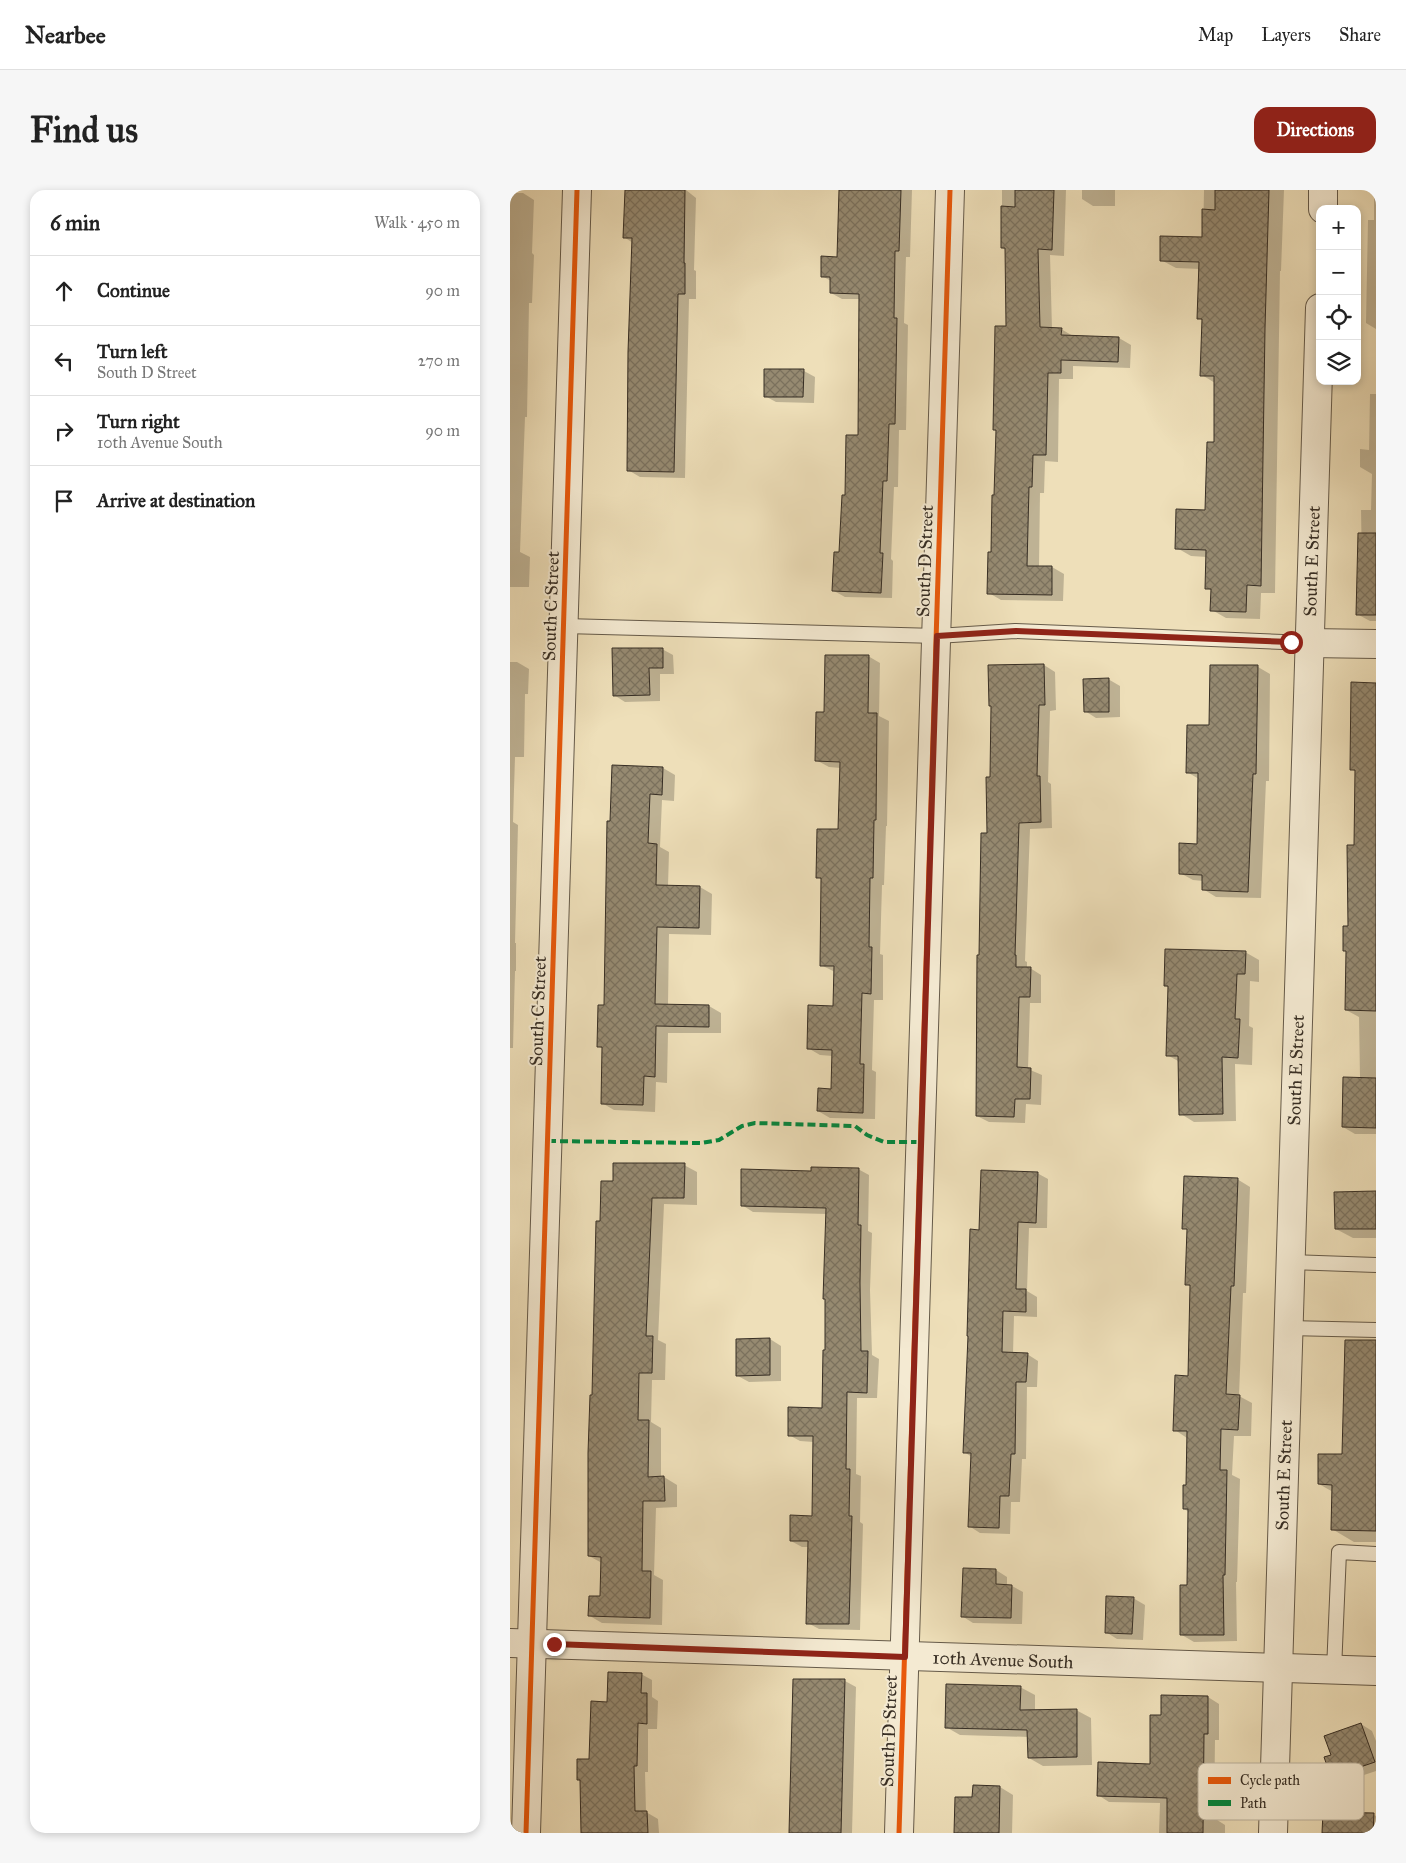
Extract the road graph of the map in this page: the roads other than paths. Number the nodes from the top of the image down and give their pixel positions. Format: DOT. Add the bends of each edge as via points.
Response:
graph roads {
  1 [pos="578,190"];
  2 [pos="950,190"];
  3 [pos="1323,190"];
  4 [pos="1323,205"];
  5 [pos="1319,340"];
  6 [pos="564,626"];
  7 [pos="937,636"];
  8 [pos="1309,643"];
  9 [pos="1376,644"];
  10 [pos="1290,1262"];
  11 [pos="1376,1265"];
  12 [pos="1288,1328"];
  13 [pos="1376,1330"];
  14 [pos="1376,1554"];
  15 [pos="521,1643"];
  16 [pos="905,1657"];
  17 [pos="1278,1668"];
  18 [pos="1334,1670"];
  19 [pos="1376,1671"];
  20 [pos="1275,1763"];
  21 [pos="1273,1820"];
  22 [pos="526,1833"];
  23 [pos="899,1833"];
  24 [pos="1273,1833"];
  1 -- 6 [label="street, South C Street"];
  2 -- 7 [label="street, South D Street"];
  3 -- 4 [label="street"];
  5 -- 8 [label="street, South E Street"];
  6 -- 7 [label="lane"];
  6 -- 15 [label="street, South C Street"];
  7 -- 8 [label="lane" via="1016,631"];
  7 -- 16 [label="street, South D Street"];
  8 -- 9 [label="street"];
  8 -- 10 [label="street, South E Street"];
  10 -- 11 [label="lane"];
  10 -- 12 [label="street, South E Street"];
  12 -- 13 [label="lane"];
  12 -- 17 [label="street, South E Street"];
  14 -- 18 [label="lane" via="1339,1552"];
  15 -- 16 [label="street, 10th Avenue South"];
  15 -- 22 [label="street, South C Street"];
  16 -- 17 [label="street, 10th Avenue South"];
  16 -- 23 [label="street, South D Street"];
  17 -- 18 [label="street, 10th Avenue South"];
  17 -- 20 [label="street, South E Street"];
  18 -- 19 [label="street, 10th Avenue South"];
  21 -- 24 [label="street, South E Street"];
}
